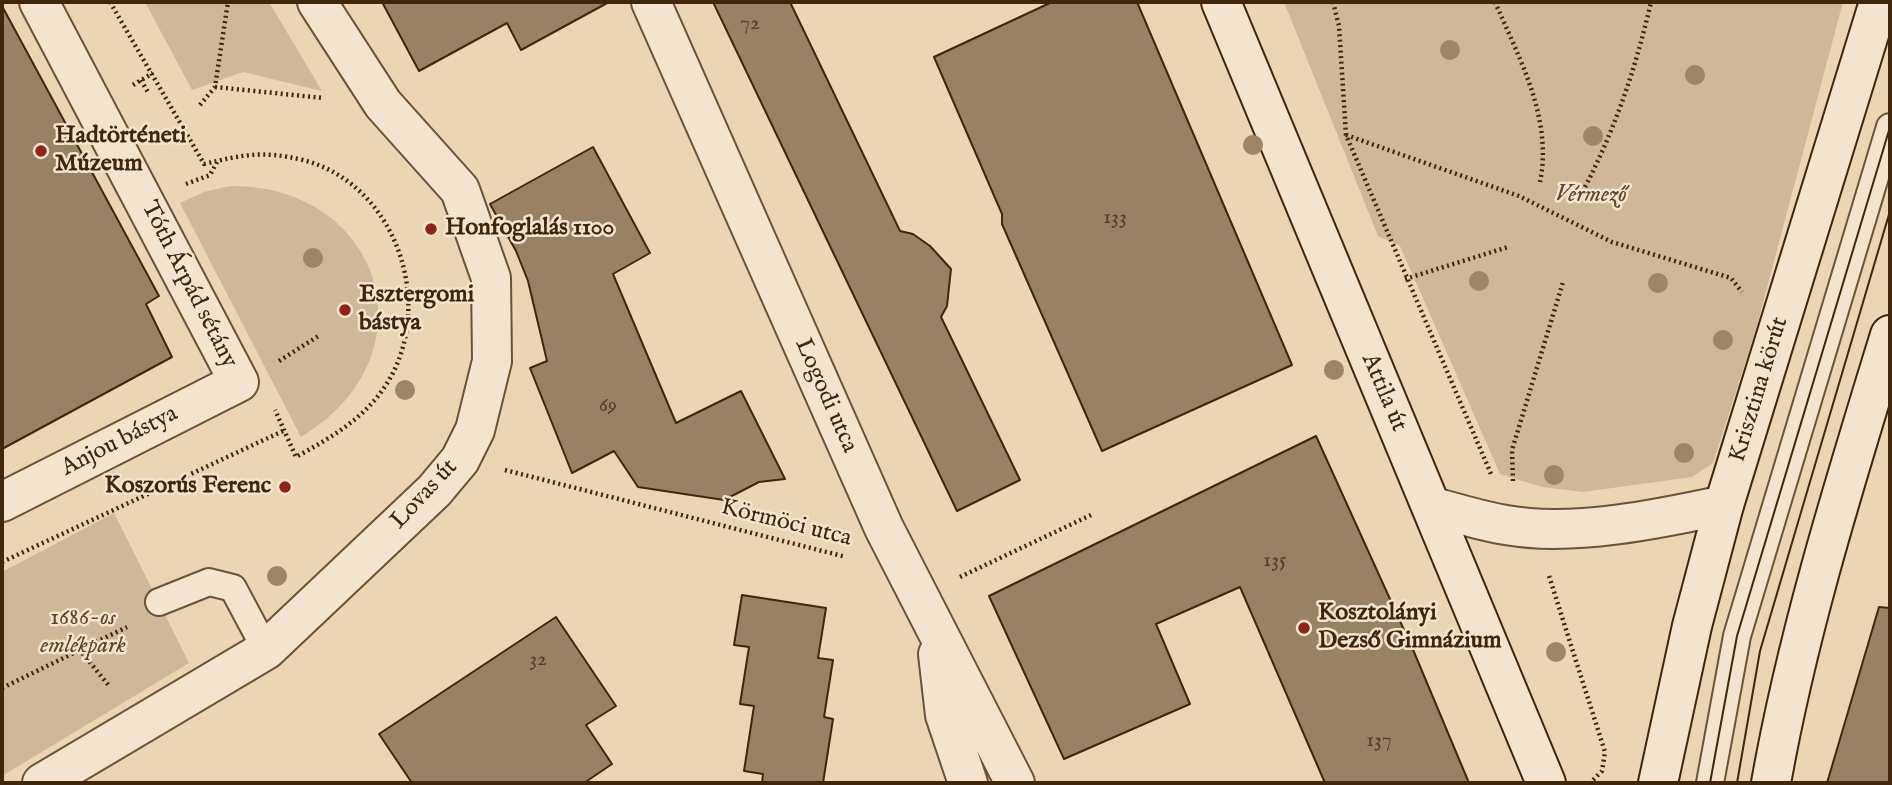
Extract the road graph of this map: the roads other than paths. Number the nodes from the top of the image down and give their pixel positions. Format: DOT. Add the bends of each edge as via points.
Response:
graph roads {
  1 [pos="39,2"];
  2 [pos="317,2"];
  3 [pos="651,2"];
  4 [pos="1222,2"];
  5 [pos="1880,2"];
  6 [pos="1890,127"];
  7 [pos="1890,335"];
  8 [pos="249,377"];
  9 [pos="2,502"];
  10 [pos="1724,505"];
  11 [pos="1433,507"];
  12 [pos="159,602"];
  13 [pos="937,634"];
  14 [pos="266,650"];
  15 [pos="42,783"];
  16 [pos="968,783"];
  17 [pos="1014,783"];
  18 [pos="1546,783"];
  19 [pos="1658,783"];
  20 [pos="1710,783"];
  21 [pos="1771,783"];
  1 -- 8 [label="street, Tóth Árpád sétány"];
  2 -- 14 [label="street, Lovas út" via="383,104 460,190 491,278 492,361 475,430 460,460 425,500"];
  3 -- 13 [label="street, Logodi utca"];
  4 -- 11 [label="street, Attila út"];
  5 -- 10 [label="street, Krisztina körút"];
  6 -- 20 [label="lane" via="1737,636"];
  7 -- 21 [label="street" via="1821,568"];
  8 -- 9 [label="street, Anjou bástya"];
  10 -- 11 [label="street" via="1659,519 1534,528 1506,526"];
  10 -- 19 [label="street, Krisztina körút"];
  11 -- 18 [label="street, Attila út"];
  12 -- 14 [label="lane" via="209,582 233,588"];
  13 -- 16 [label="street" via="945,715"];
  13 -- 17 [label="street, Logodi utca"];
  14 -- 15 [label="street, Lovas út"];
}
